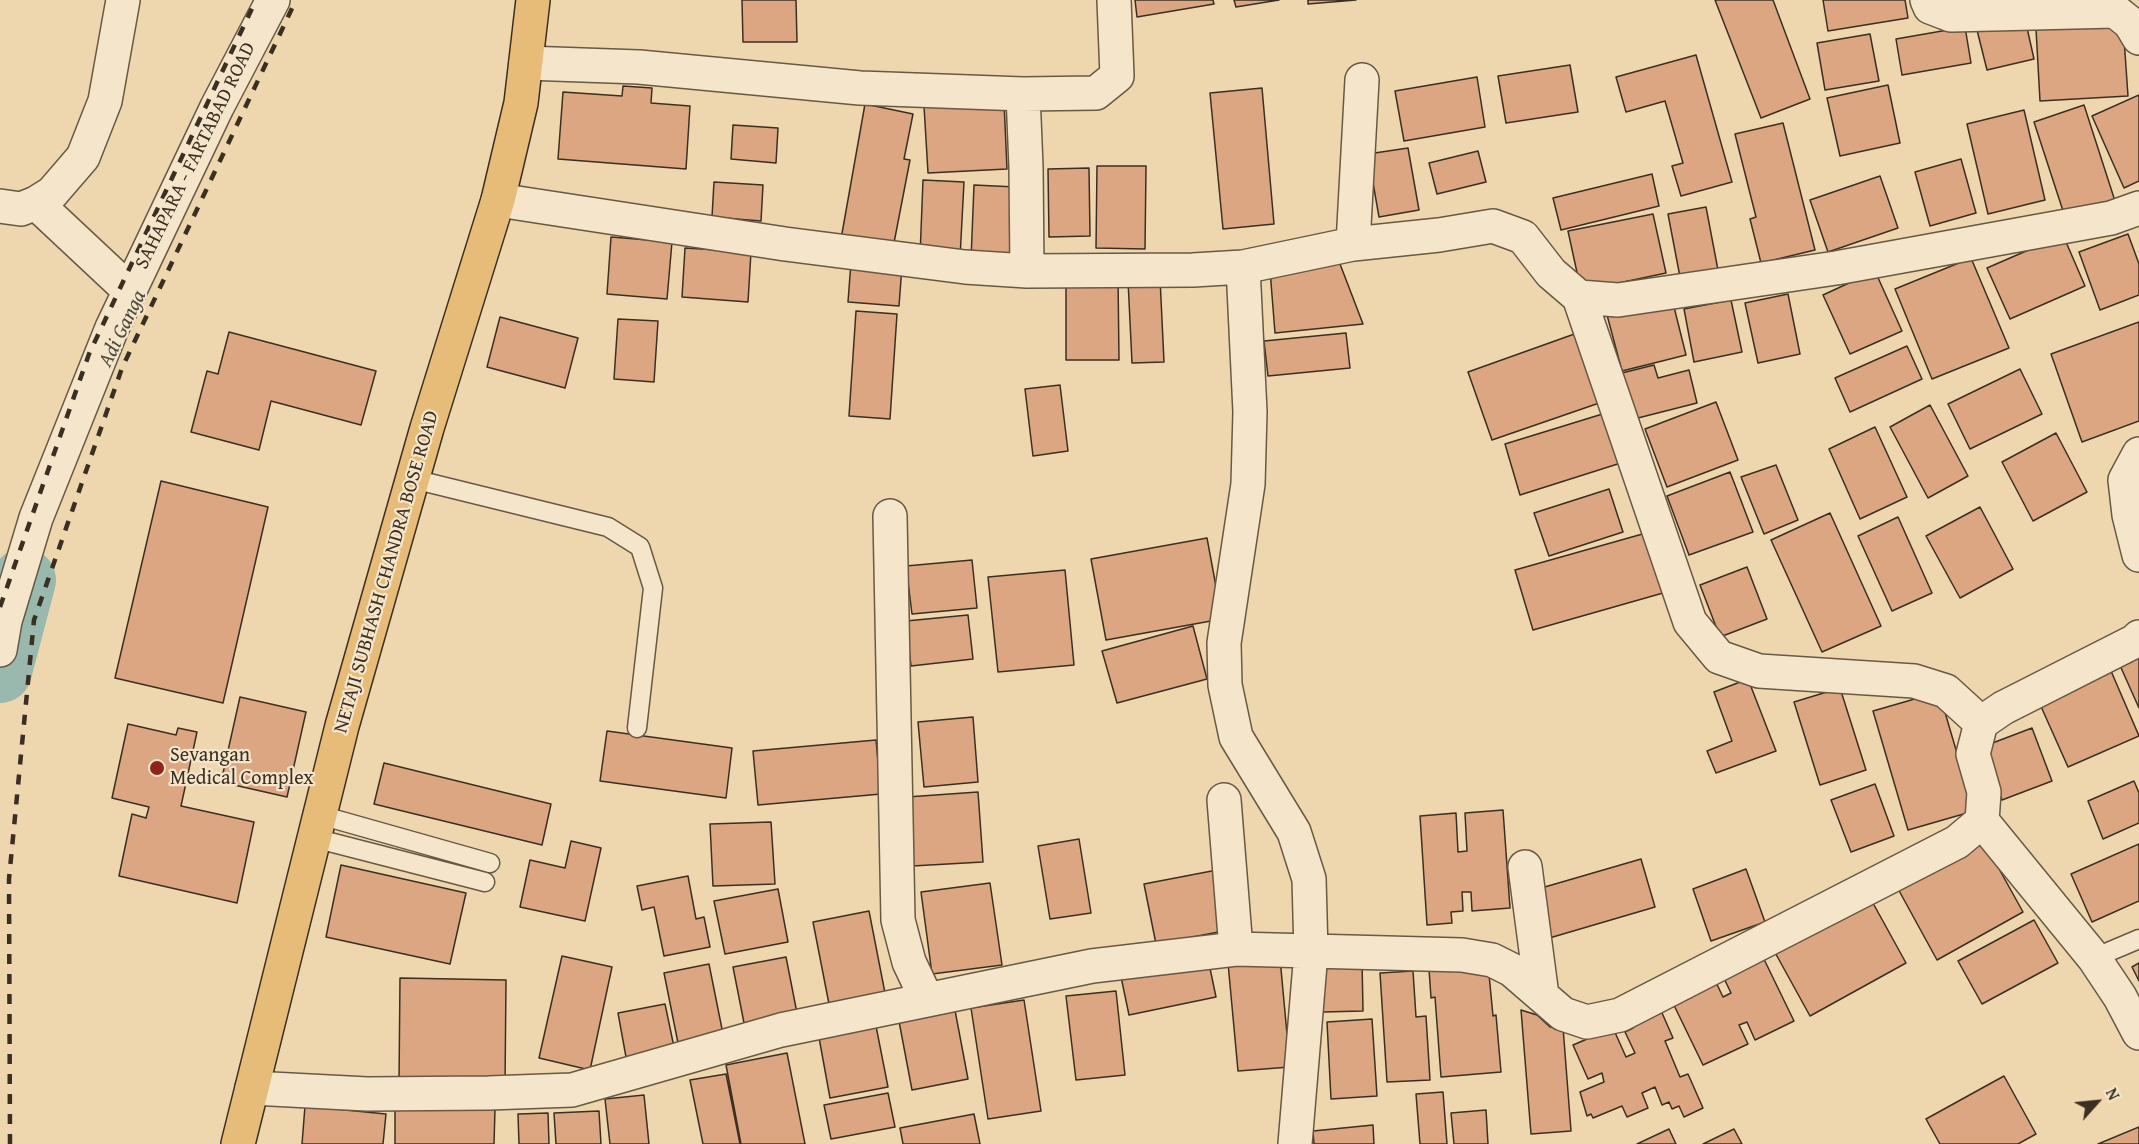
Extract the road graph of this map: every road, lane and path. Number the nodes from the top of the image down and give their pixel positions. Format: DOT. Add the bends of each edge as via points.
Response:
graph roads {
  1 [pos="123,0"];
  2 [pos="273,0"];
  3 [pos="533,0"];
  4 [pos="1114,0"];
  5 [pos="1926,0"];
  6 [pos="2139,38"];
  7 [pos="526,63"];
  8 [pos="1362,80"];
  9 [pos="1023,94"];
  10 [pos="498,200"];
  11 [pos="36,203"];
  12 [pos="0,206"];
  13 [pos="2139,208"];
  14 [pos="1353,244"];
  15 [pos="1243,267"];
  16 [pos="1027,271"];
  17 [pos="130,291"];
  18 [pos="1580,297"];
  19 [pos="2139,454"];
  20 [pos="413,479"];
  21 [pos="890,516"];
  22 [pos="2139,555"];
  23 [pos="2139,637"];
  24 [pos="0,650"];
  25 [pos="1981,723"];
  26 [pos="637,728"];
  27 [pos="1224,800"];
  28 [pos="1982,821"];
  29 [pos="317,827"];
  30 [pos="490,864"];
  31 [pos="1525,867"];
  32 [pos="485,882"];
  33 [pos="2139,939"];
  34 [pos="1236,949"];
  35 [pos="1311,952"];
  36 [pos="2094,958"];
  37 [pos="1542,996"];
  38 [pos="927,1000"];
  39 [pos="2139,1033"];
  40 [pos="252,1088"];
  41 [pos="238,1144"];
  42 [pos="1295,1144"];
  1 -- 11 [label="street" via="105,101 83,157 52,193"];
  2 -- 17 [label="street, SAHAPARA - FARTABAD ROAD"];
  3 -- 7 [label="main road, NETAJI SUBHASH CHANDRA BOSE ROAD"];
  4 -- 9 [label="street" via="1117,76 1096,93"];
  5 -- 6 [label="street" via="1930,7 1951,15 2115,11 2130,22"];
  7 -- 9 [label="street" via="639,67 860,88"];
  7 -- 10 [label="main road, NETAJI SUBHASH CHANDRA BOSE ROAD" via="521,103"];
  8 -- 14 [label="street"];
  9 -- 16 [label="street"];
  10 -- 16 [label="street" via="785,244"];
  10 -- 20 [label="main road, NETAJI SUBHASH CHANDRA BOSE ROAD"];
  11 -- 12 [label="street" via="21,208"];
  11 -- 17 [label="street"];
  13 -- 18 [label="street" via="2110,218 1836,268 1618,300"];
  14 -- 15 [label="street"];
  14 -- 18 [label="street" via="1493,226 1523,237 1551,273"];
  15 -- 16 [label="street"];
  15 -- 35 [label="street" via="1250,412 1248,484 1224,643 1225,685 1236,737 1294,832 1309,879"];
  17 -- 24 [label="street, SAHAPARA - FARTABAD ROAD" via="36,518"];
  18 -- 25 [label="street" via="1690,622 1719,657 1760,671 1914,681 1946,691"];
  19 -- 22 [label="street" via="2125,480"];
  20 -- 26 [label="lane" via="608,527 640,547 653,588"];
  20 -- 29 [label="main road, NETAJI SUBHASH CHANDRA BOSE ROAD"];
  21 -- 38 [label="street" via="898,921 909,962"];
  23 -- 25 [label="street" via="2002,708"];
  25 -- 28 [label="street" via="1973,754 1984,792"];
  27 -- 34 [label="street"];
  28 -- 36 [label="street"];
  28 -- 37 [label="street" via="1957,842 1620,1015 1587,1022 1563,1014"];
  29 -- 30 [label="lane"];
  29 -- 32 [label="lane"];
  29 -- 40 [label="main road, NETAJI SUBHASH CHANDRA BOSE ROAD"];
  31 -- 37 [label="street"];
  33 -- 36 [label="lane"];
  34 -- 35 [label="street"];
  34 -- 38 [label="street" via="1092,966"];
  35 -- 37 [label="street" via="1492,960 1512,970"];
  35 -- 42 [label="street"];
  36 -- 39 [label="street"];
  38 -- 40 [label="street" via="781,1030 572,1090 367,1094"];
  40 -- 41 [label="main road, NETAJI SUBHASH CHANDRA BOSE ROAD"];
}
